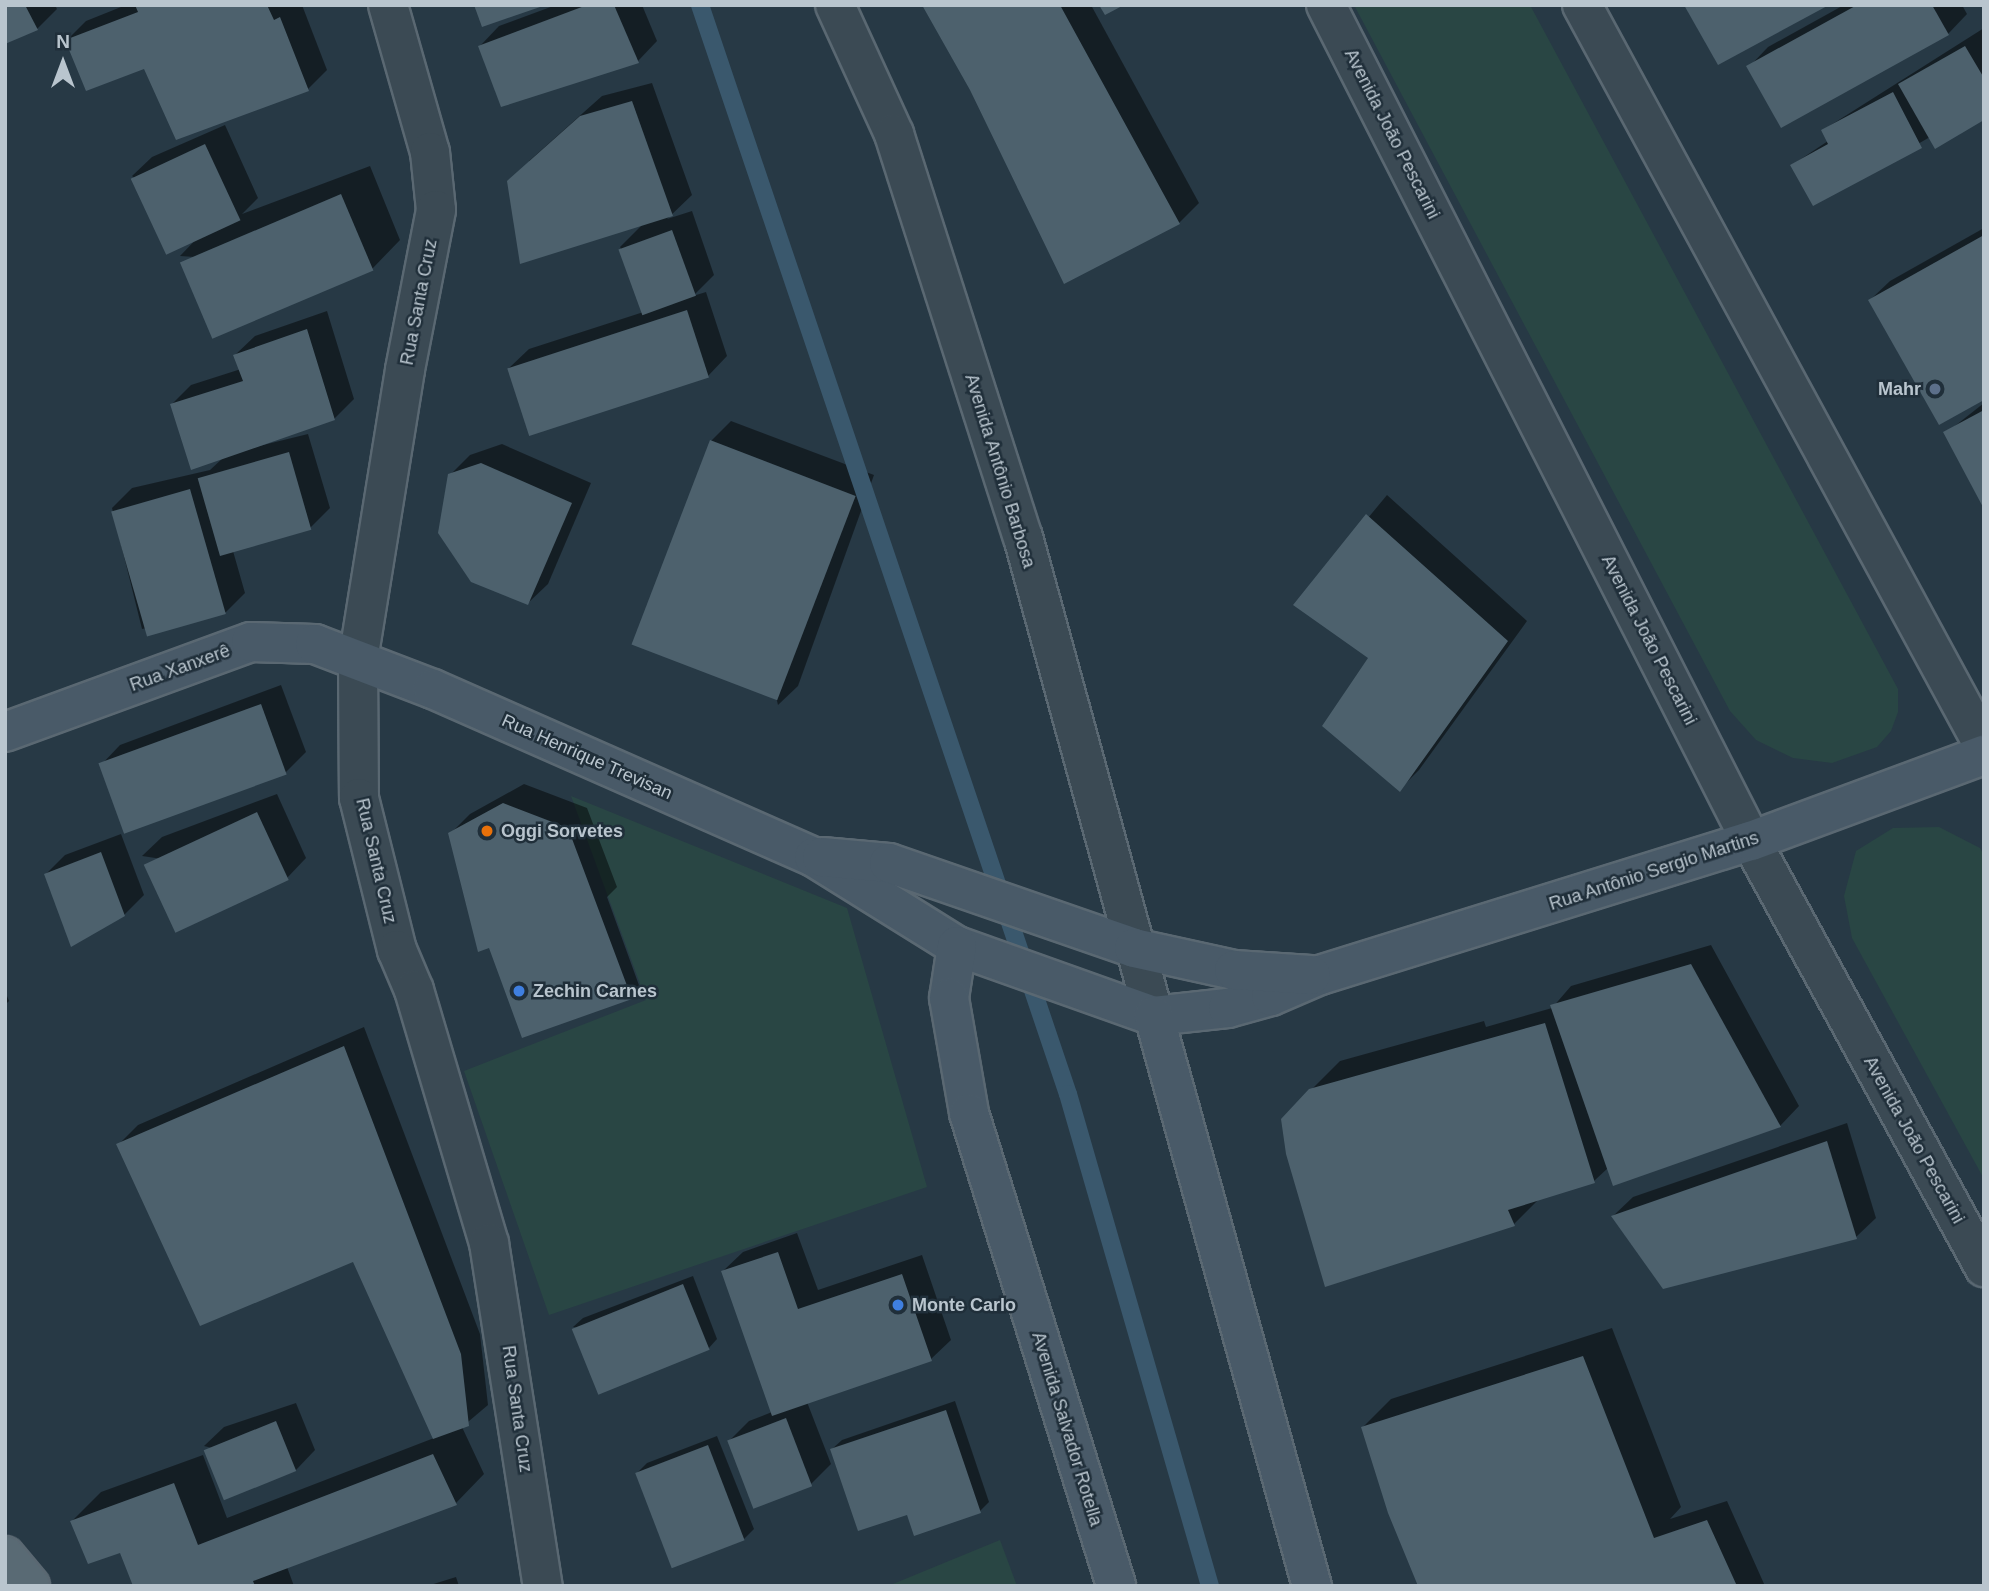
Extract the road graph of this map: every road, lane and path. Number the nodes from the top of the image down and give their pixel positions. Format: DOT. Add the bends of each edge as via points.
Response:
graph roads {
  1 [pos="388,5"];
  2 [pos="835,5"];
  3 [pos="1326,5"];
  4 [pos="1582,5"];
  5 [pos="358,661"];
  6 [pos="5,732"];
  7 [pos="1984,746"];
  8 [pos="1984,755"];
  9 [pos="1751,841"];
  10 [pos="814,857"];
  11 [pos="1046,915"];
  12 [pos="957,946"];
  13 [pos="1134,948"];
  14 [pos="1320,975"];
  15 [pos="1154,1016"];
  16 [pos="1984,1268"];
  17 [pos="5,1556"];
  18 [pos="30,1586"];
  19 [pos="543,1586"];
  20 [pos="1116,1586"];
  21 [pos="1312,1586"];
  1 -- 5 [label="street, Rua Santa Cruz" via="430,152 436,210"];
  2 -- 13 [label="street, Avenida Antônio Barbosa" via="894,135 1023,537"];
  3 -- 9 [label="street, Avenida João Pescarini"];
  4 -- 7 [label="street"];
  5 -- 6 [label="main road, Rua Xanxerê" via="315,644 251,642"];
  5 -- 10 [label="main road, Rua Henrique Trevisan" via="433,689"];
  5 -- 19 [label="street, Rua Santa Cruz" via="359,798 397,950 414,990 489,1243"];
  8 -- 9 [label="main road, Rua Antônio Sergio Martins"];
  9 -- 14 [label="main road, Rua Antônio Sergio Martins"];
  9 -- 16 [label="street, Avenida João Pescarini"];
  10 -- 11 [label="main road, Rua Henrique Trevisan" via="889,863"];
  10 -- 12 [label="main road, Rua Henrique Trevisan"];
  11 -- 12 [label="main road"];
  11 -- 13 [label="main road, Rua Henrique Trevisan"];
  12 -- 15 [label="main road, Rua Henrique Trevisan"];
  12 -- 20 [label="main road, Avenida Salvador Rotella" via="949,998 969,1113"];
  13 -- 14 [label="main road, Rua Antônio Sergio Martins" via="1234,970"];
  13 -- 15 [label="street, Avenida Antônio Barbosa"];
  14 -- 15 [label="main road, Rua Antônio Sergio Martins" via="1228,1008"];
  15 -- 21 [label="main road"];
  17 -- 18 [label="main road"];
}
